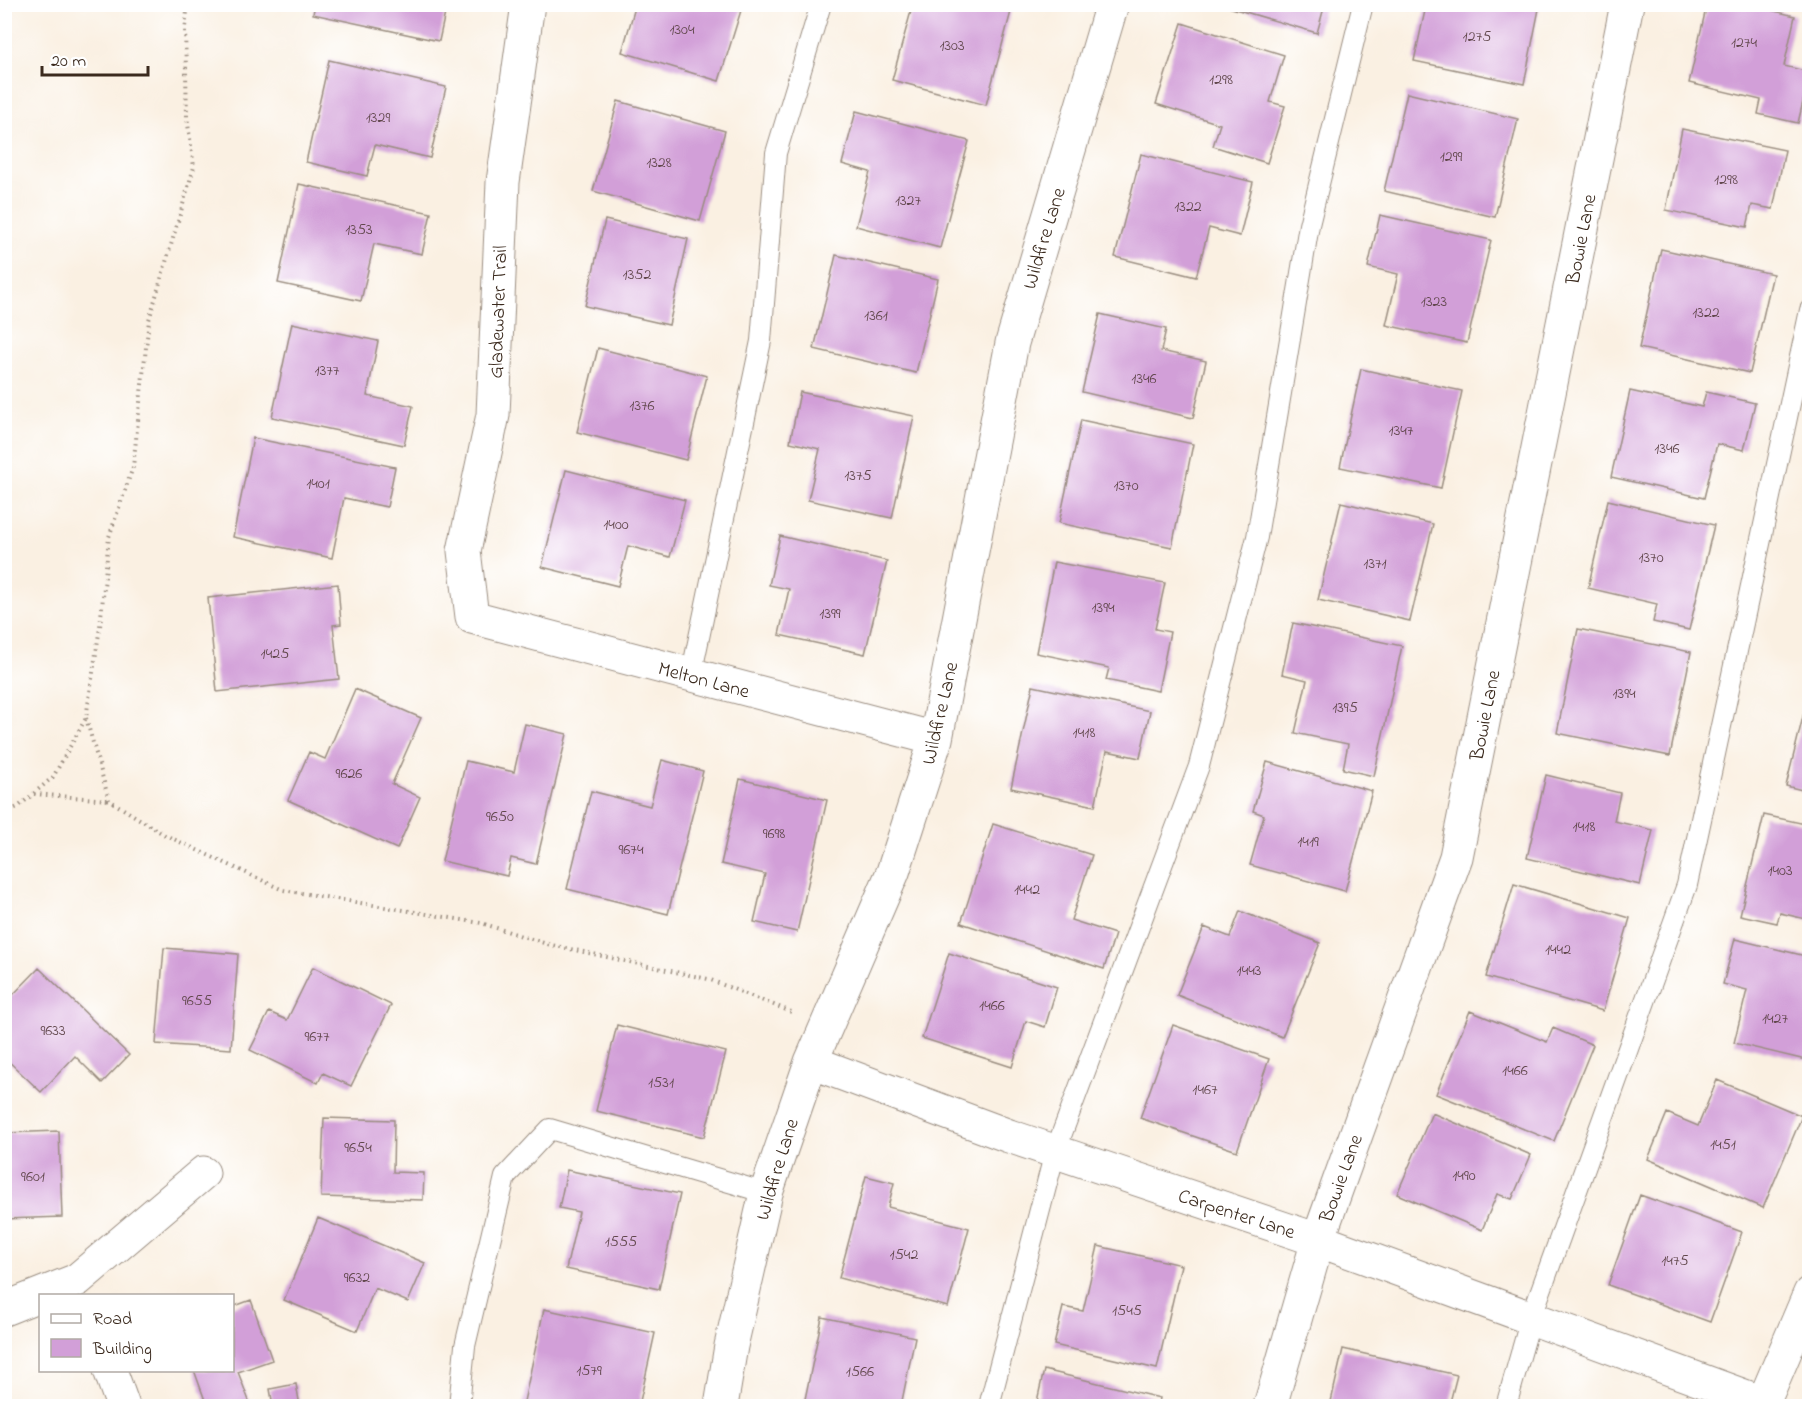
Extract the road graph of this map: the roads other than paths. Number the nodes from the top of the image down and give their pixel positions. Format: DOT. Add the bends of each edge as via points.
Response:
graph roads {
  1 [pos="528,4"];
  2 [pos="821,4"];
  3 [pos="1112,4"];
  4 [pos="1364,4"];
  5 [pos="1627,4"];
  6 [pos="1809,310"];
  7 [pos="472,617"];
  8 [pos="691,676"];
  9 [pos="936,739"];
  10 [pos="811,1062"];
  11 [pos="1055,1152"];
  12 [pos="203,1173"];
  13 [pos="766,1193"];
  14 [pos="1318,1240"];
  15 [pos="80,1288"];
  16 [pos="1809,1293"];
  17 [pos="58,1294"];
  18 [pos="39,1299"];
  19 [pos="4,1309"];
  20 [pos="1531,1317"];
  21 [pos="110,1372"];
  22 [pos="1763,1405"];
  23 [pos="123,1407"];
  24 [pos="459,1407"];
  25 [pos="721,1407"];
  26 [pos="989,1407"];
  27 [pos="1270,1407"];
  28 [pos="1506,1407"];
  1 -- 7 [label="street, Gladewater Trail" via="503,182 493,415 464,551"];
  2 -- 8 [label="lane" via="776,153 761,342"];
  3 -- 9 [label="street, Wildfire Lane" via="1012,343"];
  4 -- 11 [label="lane" via="1309,225 1257,537 1199,766"];
  5 -- 14 [label="street, Bowie Lane" via="1456,857"];
  6 -- 20 [label="lane" via="1687,885"];
  7 -- 8 [label="street, Melton Lane"];
  8 -- 9 [label="street, Melton Lane"];
  9 -- 10 [label="street, Wildfire Lane" via="893,872"];
  10 -- 11 [label="street, Carpenter Lane"];
  10 -- 13 [label="street, Wildfire Lane"];
  11 -- 14 [label="street, Carpenter Lane"];
  11 -- 26 [label="lane"];
  12 -- 15 [label="street"];
  13 -- 24 [label="lane" via="550,1129 506,1177 465,1346"];
  13 -- 25 [label="street, Wildfire Lane"];
  14 -- 20 [label="street, Carpenter Lane"];
  14 -- 27 [label="street, Bowie Lane"];
  15 -- 17 [label="street"];
  16 -- 22 [label="street"];
  18 -- 19 [label="street"];
  20 -- 22 [label="street, Carpenter Lane"];
  20 -- 28 [label="lane"];
  21 -- 23 [label="street"];
}
